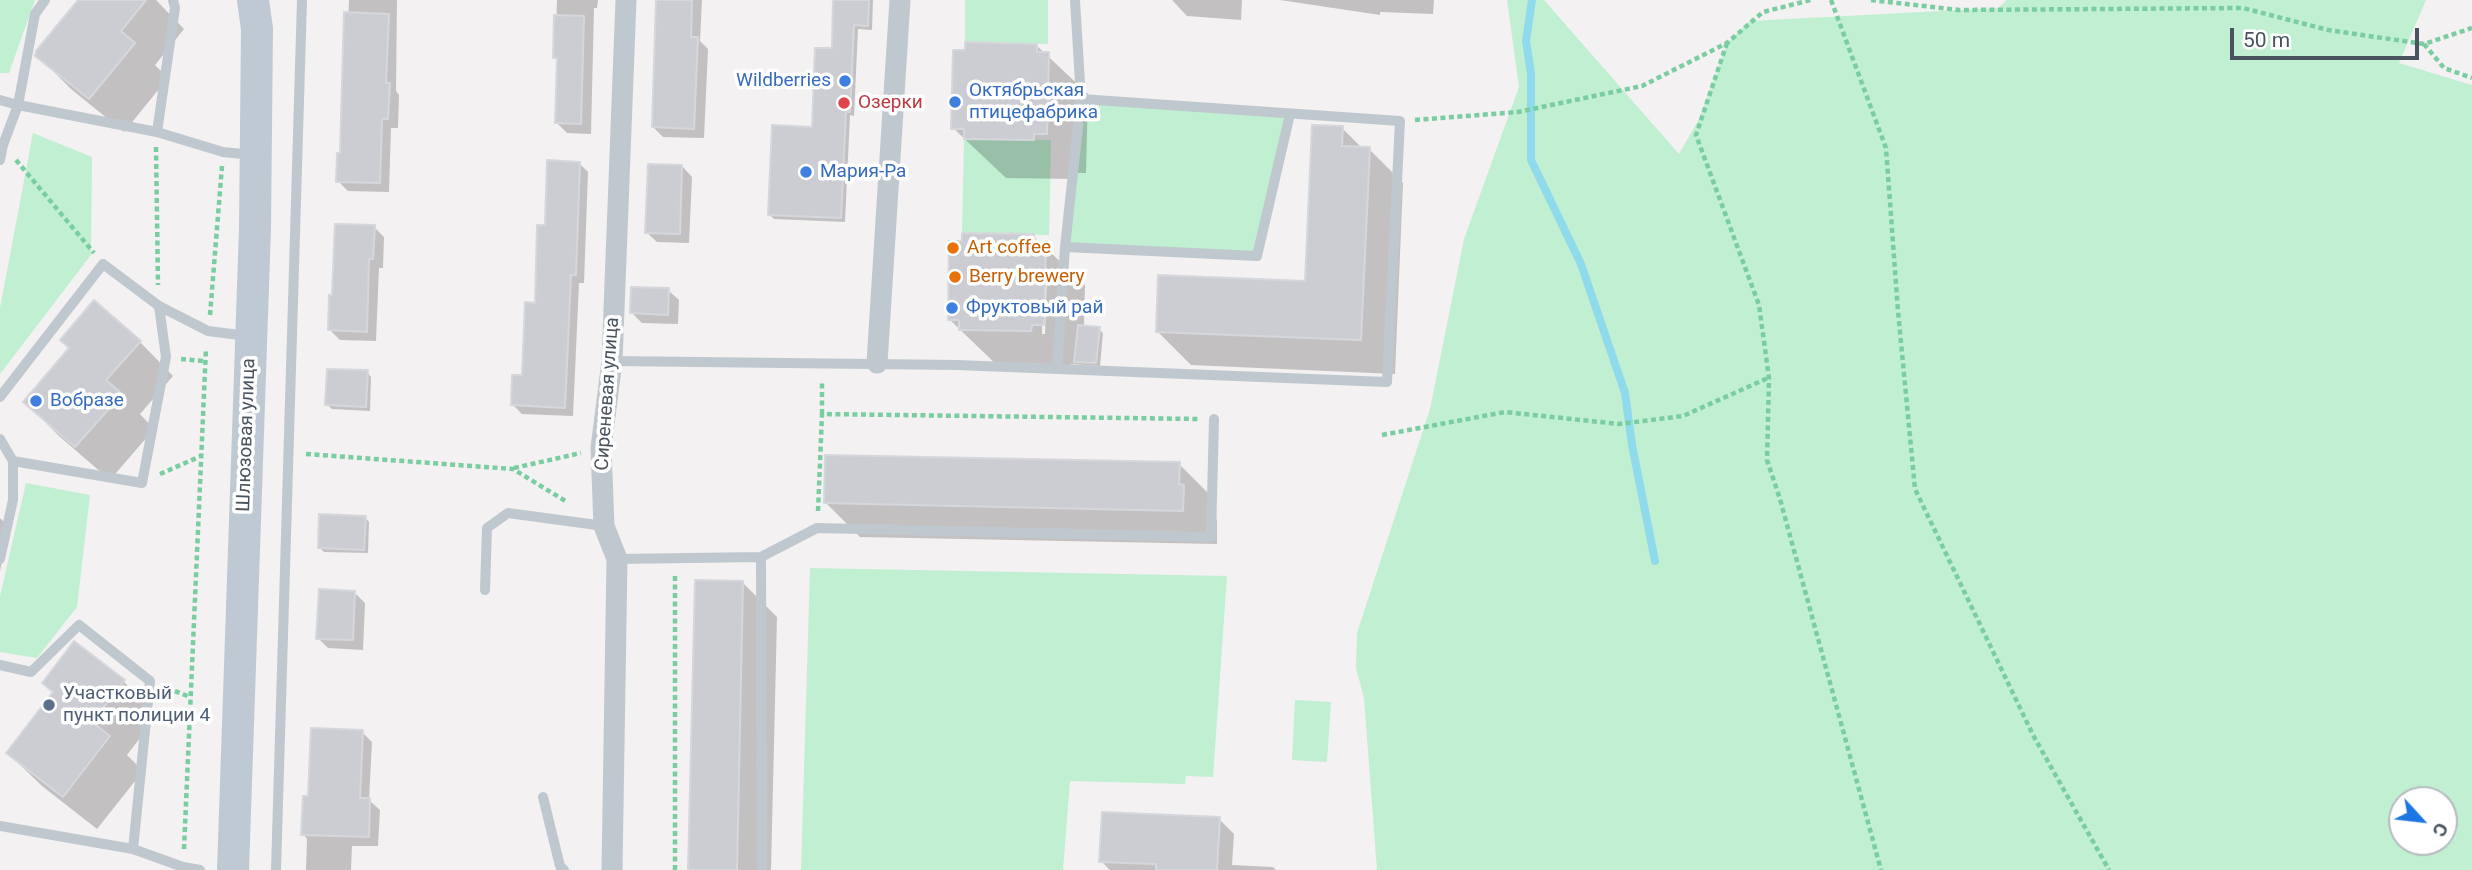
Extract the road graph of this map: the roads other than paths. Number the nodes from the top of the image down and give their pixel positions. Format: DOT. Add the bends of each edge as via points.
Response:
graph roads {
  1 [pos="45,0"];
  2 [pos="173,0"];
  3 [pos="253,0"];
  4 [pos="302,0"];
  5 [pos="626,0"];
  6 [pos="900,0"];
  7 [pos="1075,0"];
  8 [pos="1081,99"];
  9 [pos="0,100"];
  10 [pos="18,105"];
  11 [pos="1290,114"];
  12 [pos="157,132"];
  13 [pos="256,155"];
  14 [pos="0,160"];
  15 [pos="1065,247"];
  16 [pos="159,306"];
  17 [pos="250,337"];
  18 [pos="612,361"];
  19 [pos="877,363"];
  20 [pos="1058,369"];
  21 [pos="0,397"];
  22 [pos="1214,419"];
  23 [pos="0,439"];
  24 [pos="12,461"];
  25 [pos="604,526"];
  26 [pos="761,557"];
  27 [pos="0,559"];
  28 [pos="617,559"];
  29 [pos="485,590"];
  30 [pos="0,665"];
  31 [pos="543,797"];
  32 [pos="0,826"];
  33 [pos="133,849"];
  34 [pos="200,870"];
  35 [pos="233,870"];
  36 [pos="276,870"];
  37 [pos="564,870"];
  38 [pos="612,870"];
  39 [pos="762,870"];
  1 -- 10 [label="lane" via="35,14"];
  2 -- 12 [label="lane"];
  3 -- 13 [label="main road, Шлюзовая улица"];
  4 -- 36 [label="lane"];
  5 -- 18 [label="street, Сиреневая улица"];
  6 -- 19 [label="street"];
  7 -- 8 [label="lane"];
  8 -- 11 [label="lane"];
  8 -- 15 [label="lane"];
  9 -- 10 [label="lane"];
  10 -- 12 [label="lane"];
  10 -- 14 [label="lane"];
  11 -- 15 [label="lane" via="1257,256"];
  11 -- 20 [label="lane" via="1400,121 1387,382"];
  12 -- 13 [label="lane" via="223,152"];
  13 -- 17 [label="main road, Шлюзовая улица"];
  15 -- 20 [label="lane"];
  16 -- 17 [label="lane" via="208,331"];
  16 -- 21 [label="lane" via="103,264"];
  16 -- 24 [label="lane" via="166,357 142,483"];
  17 -- 35 [label="main road, Шлюзовая улица"];
  18 -- 19 [label="lane"];
  18 -- 25 [label="street, Сиреневая улица" via="601,448"];
  19 -- 20 [label="lane"];
  22 -- 26 [label="lane" via="1211,537 817,528"];
  23 -- 24 [label="lane"];
  24 -- 27 [label="lane" via="13,500"];
  25 -- 28 [label="street, Сиреневая улица"];
  25 -- 29 [label="lane" via="509,513 487,528"];
  26 -- 28 [label="lane"];
  26 -- 39 [label="lane"];
  28 -- 38 [label="street, Сиреневая улица"];
  30 -- 33 [label="lane" via="31,672 79,625 150,681"];
  31 -- 37 [label="lane" via="559,866"];
  32 -- 33 [label="lane"];
  33 -- 34 [label="lane"];
}
